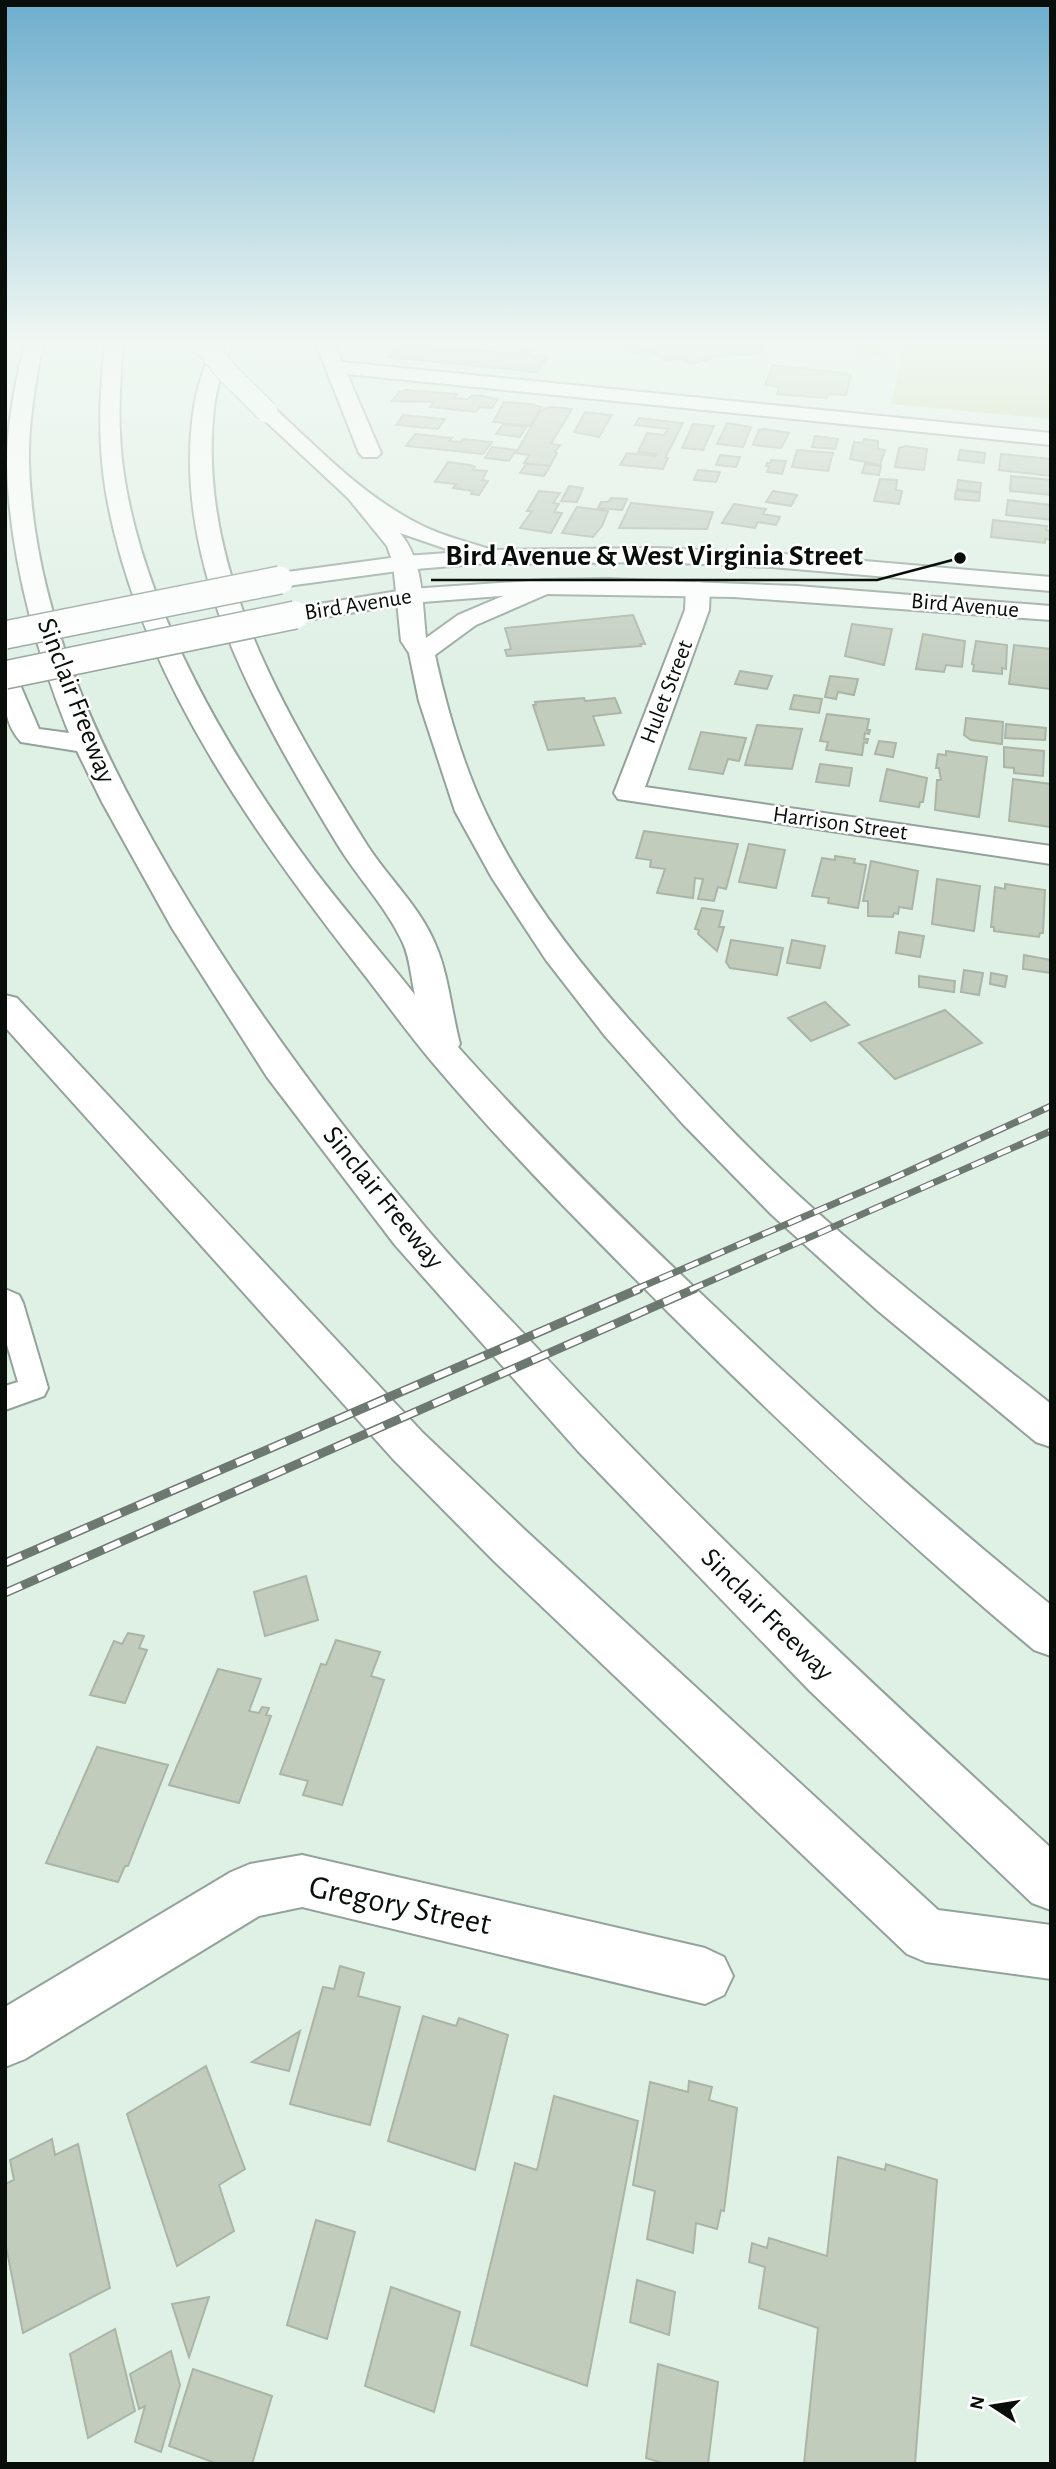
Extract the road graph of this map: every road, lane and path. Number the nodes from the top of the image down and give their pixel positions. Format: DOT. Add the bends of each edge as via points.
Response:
graph roads {
  1 [pos="18,456"];
  2 [pos="112,456"];
  3 [pos="200,456"];
  4 [pos="315,456"];
  5 [pos="357,495"];
  6 [pos="490,557"];
  7 [pos="405,563"];
  8 [pos="1051,584"];
  9 [pos="544,587"];
  10 [pos="698,589"];
  11 [pos="410,596"];
  12 [pos="1051,614"];
  13 [pos="5,635"];
  14 [pos="422,653"];
  15 [pos="5,677"];
  16 [pos="87,744"];
  17 [pos="628,793"];
  18 [pos="1051,855"];
  19 [pos="5,1006"];
  20 [pos="446,1056"];
  21 [pos="5,1300"];
  22 [pos="5,1398"];
  23 [pos="1051,1429"];
  24 [pos="1051,1634"];
  25 [pos="1051,1884"];
  26 [pos="1051,1952"];
  27 [pos="705,1976"];
  28 [pos="5,2039"];
  1 -- 16 [label="main road, Sinclair Freeway" via="24,530 40,609"];
  2 -- 20 [label="main road" via="122,519 145,591 181,677 234,772 314,891"];
  3 -- 20 [label="main road" via="201,489 219,571 253,665 317,787 419,941"];
  4 -- 5 [label="main road, bridge"];
  5 -- 6 [label="main road" via="412,530"];
  5 -- 7 [label="main road" via="398,545"];
  6 -- 7 [label="main road, Bird Avenue"];
  6 -- 8 [label="main road, Bird Avenue" via="656,555 772,560"];
  7 -- 11 [label="main road"];
  7 -- 13 [label="main road, Bird Avenue, bridge" via="280,580"];
  9 -- 10 [label="main road, Bird Avenue"];
  9 -- 11 [label="main road, Bird Avenue"];
  9 -- 14 [label="main road" via="467,620"];
  10 -- 12 [label="main road, Bird Avenue" via="821,593"];
  10 -- 17 [label="main road, Hulet Street" via="697,610"];
  11 -- 14 [label="main road" via="414,641"];
  11 -- 15 [label="main road, Bird Avenue, bridge" via="295,615"];
  14 -- 23 [label="main road" via="432,701 470,811 557,953 617,1028 784,1204 891,1299"];
  15 -- 16 [label="main road" via="31,736"];
  16 -- 25 [label="main road, Sinclair Freeway" via="188,928 279,1068 409,1235 593,1438 827,1675"];
  17 -- 18 [label="main road, Harrison Street"];
  19 -- 26 [label="main road" via="408,1446 926,1935"];
  20 -- 24 [label="main road" via="579,1199 751,1368 966,1566"];
  21 -- 22 [label="lane" via="34,1388"];
  27 -- 28 [label="main road, Gregory Street" via="302,1881 250,1891"];
}
